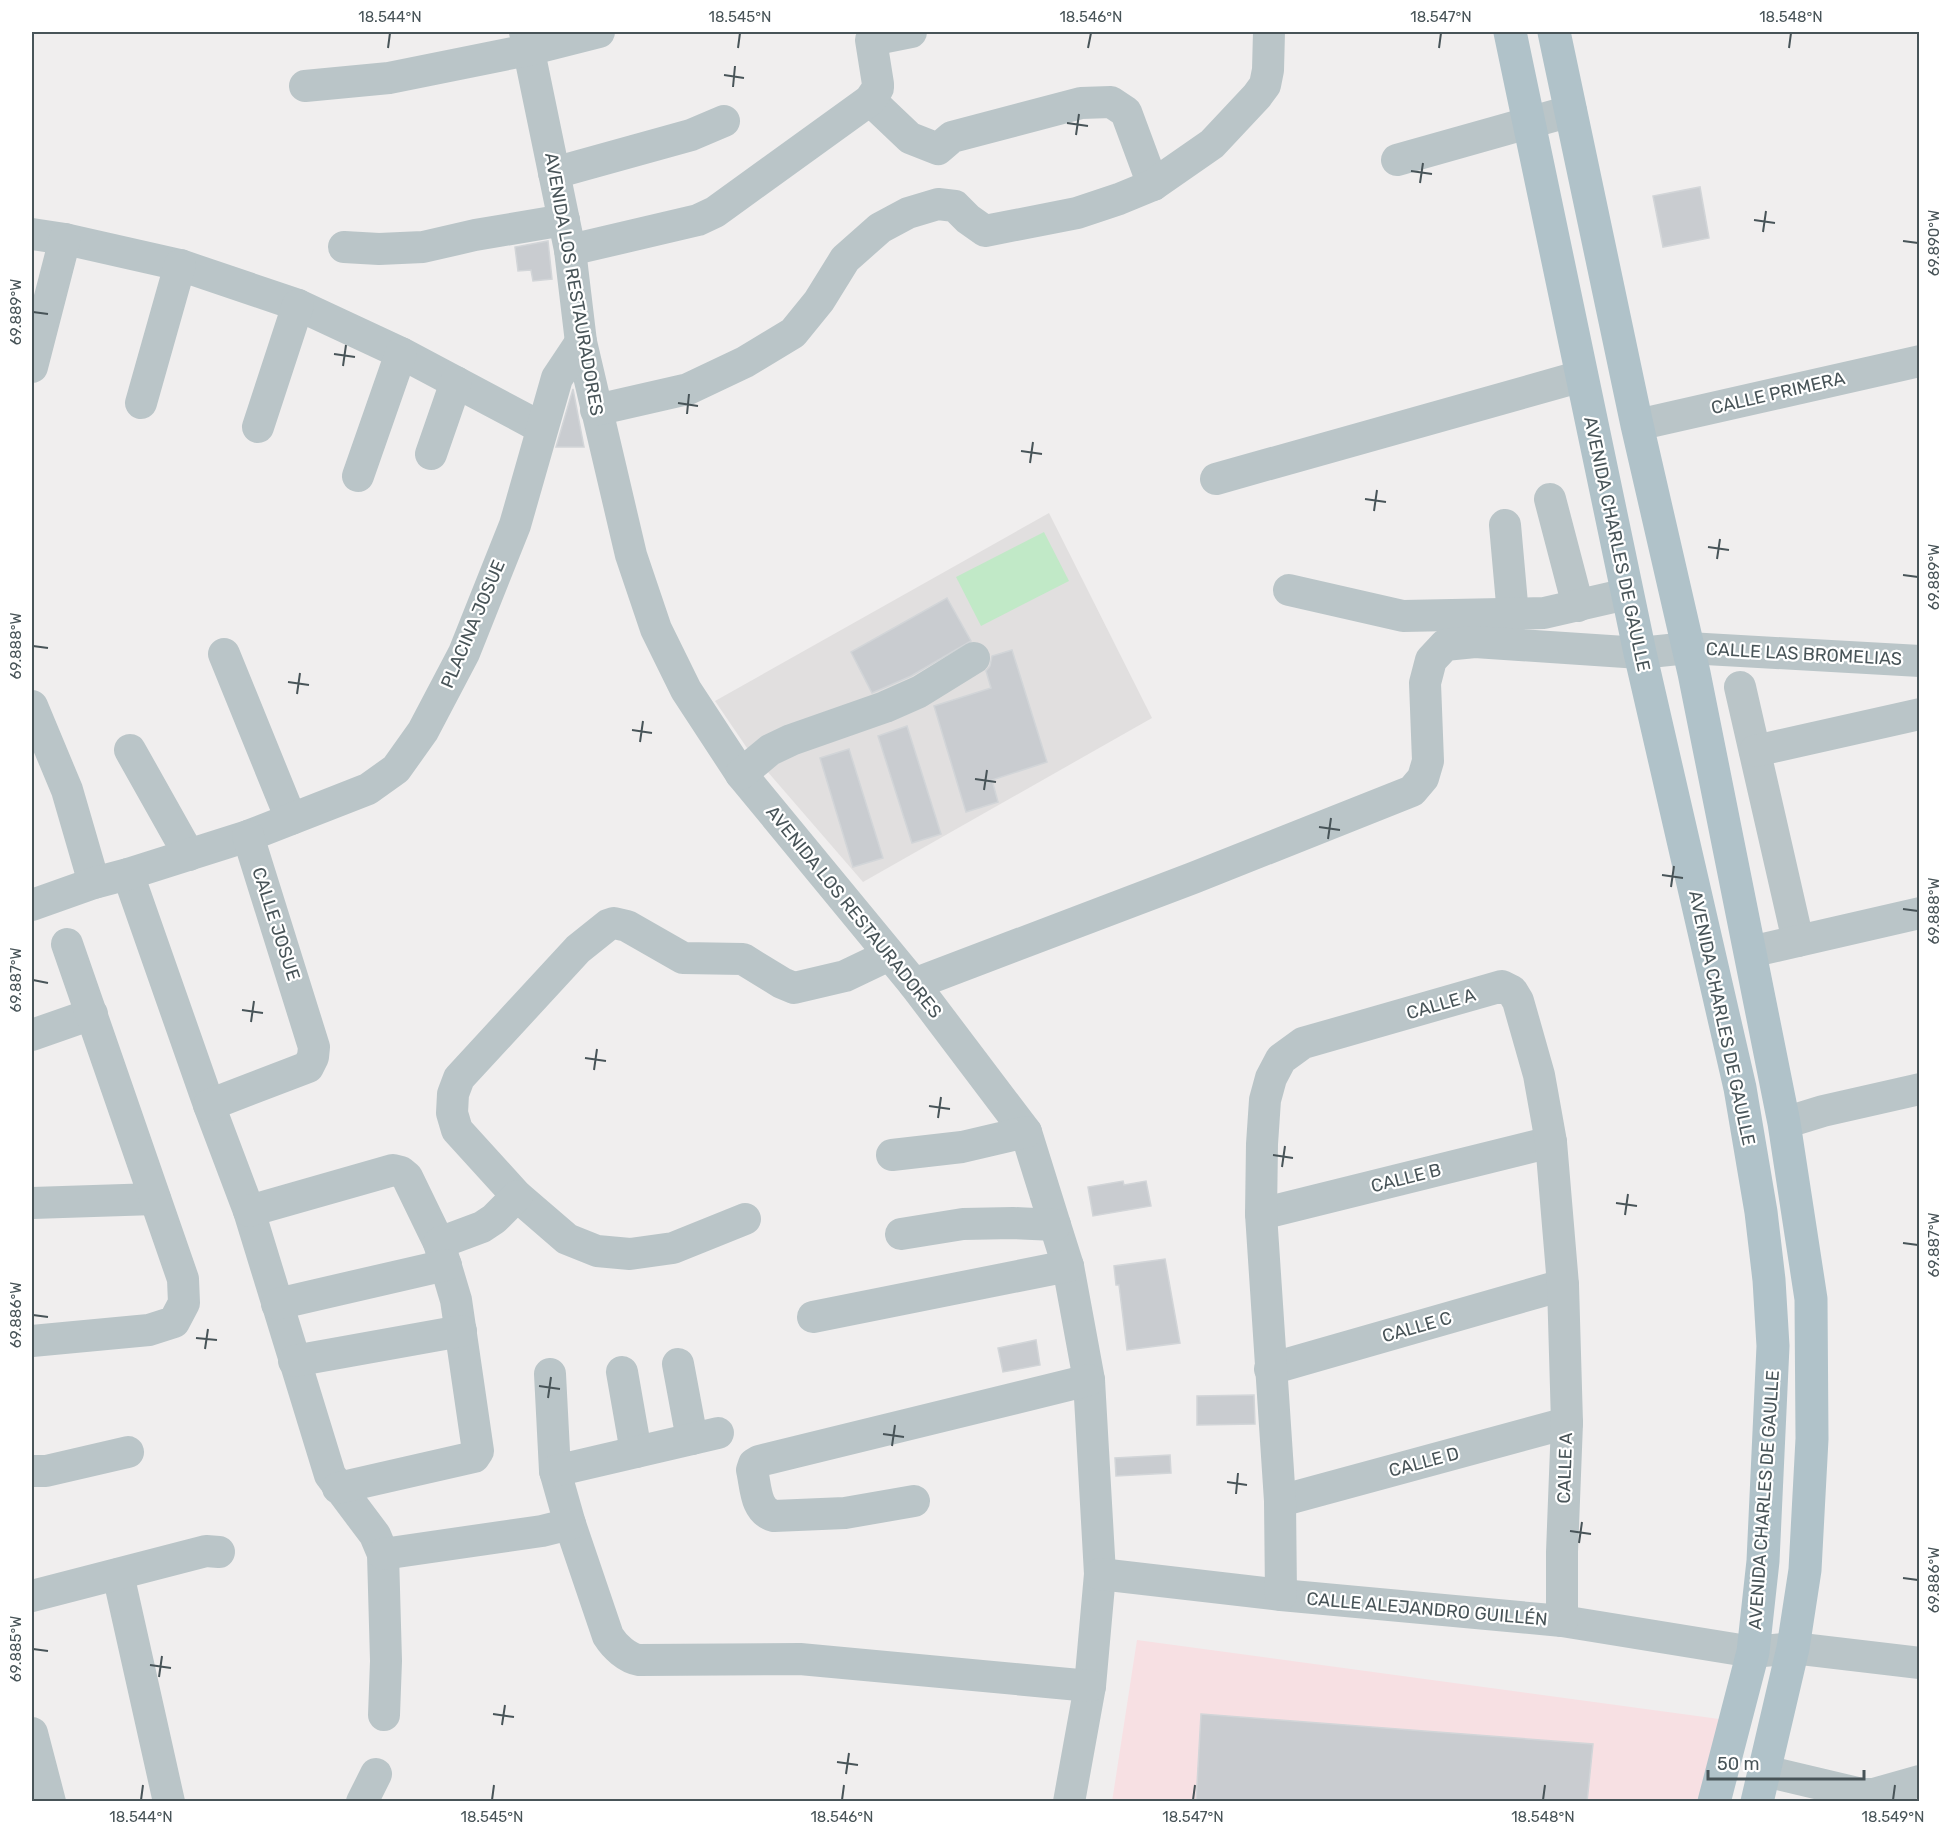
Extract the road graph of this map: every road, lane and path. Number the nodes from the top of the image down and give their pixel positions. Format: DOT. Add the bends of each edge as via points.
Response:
graph roads {
  1 [pos="599,32"];
  2 [pos="911,32"];
  3 [pos="1269,32"];
  4 [pos="1510,32"];
  5 [pos="1554,32"];
  6 [pos="862,36"];
  7 [pos="526,41"];
  8 [pos="305,86"];
  9 [pos="870,100"];
  10 [pos="1571,111"];
  11 [pos="724,121"];
  12 [pos="1529,123"];
  13 [pos="1397,160"];
  14 [pos="554,173"];
  15 [pos="1153,185"];
  16 [pos="564,220"];
  17 [pos="32,234"];
  18 [pos="65,239"];
  19 [pos="344,247"];
  20 [pos="570,250"];
  21 [pos="180,266"];
  22 [pos="298,305"];
  23 [pos="581,342"];
  24 [pos="401,353"];
  25 [pos="1920,361"];
  26 [pos="32,367"];
  27 [pos="1582,376"];
  28 [pos="456,382"];
  29 [pos="141,403"];
  30 [pos="596,410"];
  31 [pos="1637,425"];
  32 [pos="258,428"];
  33 [pos="542,428"];
  34 [pos="431,454"];
  35 [pos="358,476"];
  36 [pos="1216,479"];
  37 [pos="1550,500"];
  38 [pos="1505,525"];
  39 [pos="1289,590"];
  40 [pos="1627,594"];
  41 [pos="1578,606"];
  42 [pos="1513,615"];
  43 [pos="1688,648"];
  44 [pos="1640,653"];
  45 [pos="224,654"];
  46 [pos="974,658"];
  47 [pos="1920,661"];
  48 [pos="1740,687"];
  49 [pos="32,706"];
  50 [pos="1920,714"];
  51 [pos="130,750"];
  52 [pos="1755,751"];
  53 [pos="741,774"];
  54 [pos="291,819"];
  55 [pos="248,836"];
  56 [pos="189,855"];
  57 [pos="128,874"];
  58 [pos="94,883"];
  59 [pos="32,905"];
  60 [pos="1920,913"];
  61 [pos="1798,941"];
  62 [pos="67,944"];
  63 [pos="1750,952"];
  64 [pos="889,955"];
  65 [pos="914,984"];
  66 [pos="92,1014"];
  67 [pos="32,1035"];
  68 [pos="1920,1089"];
  69 [pos="208,1105"];
  70 [pos="1784,1123"];
  71 [pos="1026,1132"];
  72 [pos="1551,1142"];
  73 [pos="892,1155"];
  74 [pos="517,1196"];
  75 [pos="156,1198"];
  76 [pos="32,1203"];
  77 [pos="249,1211"];
  78 [pos="1261,1214"];
  79 [pos="746,1219"];
  80 [pos="1055,1225"];
  81 [pos="902,1234"];
  82 [pos="443,1254"];
  83 [pos="1068,1266"];
  84 [pos="1563,1285"];
  85 [pos="277,1304"];
  86 [pos="813,1317"];
  87 [pos="461,1331"];
  88 [pos="32,1341"];
  89 [pos="294,1361"];
  90 [pos="678,1364"];
  91 [pos="1270,1369"];
  92 [pos="622,1372"];
  93 [pos="550,1374"];
  94 [pos="1089,1380"];
  95 [pos="1567,1423"];
  96 [pos="128,1452"];
  97 [pos="636,1452"];
  98 [pos="32,1471"];
  99 [pos="555,1471"];
  100 [pos="338,1488"];
  101 [pos="914,1501"];
  102 [pos="1280,1501"];
  103 [pos="570,1524"];
  104 [pos="219,1552"];
  105 [pos="383,1554"];
  106 [pos="118,1574"];
  107 [pos="1100,1574"];
  108 [pos="1281,1595"];
  109 [pos="32,1596"];
  110 [pos="1562,1621"];
  111 [pos="1793,1648"];
  112 [pos="1753,1652"];
  113 [pos="1920,1663"];
  114 [pos="1090,1686"];
  115 [pos="384,1715"];
  116 [pos="32,1733"];
  117 [pos="376,1774"];
  118 [pos="1920,1781"];
  119 [pos="1760,1794"];
  120 [pos="50,1802"];
  121 [pos="169,1802"];
  122 [pos="362,1802"];
  123 [pos="1069,1802"];
  124 [pos="1714,1802"];
  1 -- 7 [label="street"];
  2 -- 6 [label="street"];
  3 -- 15 [label="street" via="1268,70 1265,85 1257,96 1212,144"];
  4 -- 12 [label="main road, AVENIDA CHARLES DE GAULLE"];
  5 -- 10 [label="main road"];
  6 -- 9 [label="street" via="878,84"];
  7 -- 8 [label="street" via="389,78"];
  7 -- 14 [label="street, AVENIDA LOS RESTAURADORES"];
  9 -- 15 [label="street" via="910,138 938,149 952,137 1081,103 1111,102 1126,112"];
  9 -- 20 [label="street" via="707,217"];
  10 -- 12 [label="street"];
  10 -- 31 [label="main road"];
  11 -- 14 [label="street" via="691,135"];
  12 -- 13 [label="street"];
  12 -- 27 [label="main road, AVENIDA CHARLES DE GAULLE"];
  14 -- 16 [label="street, AVENIDA LOS RESTAURADORES"];
  15 -- 30 [label="street" via="1077,213 985,231 956,206 938,204 908,213 880,228 845,259 793,333 688,389"];
  16 -- 19 [label="street" via="423,247"];
  16 -- 20 [label="street, AVENIDA LOS RESTAURADORES"];
  17 -- 18 [label="street"];
  18 -- 21 [label="street"];
  18 -- 26 [label="street"];
  20 -- 23 [label="street, AVENIDA LOS RESTAURADORES"];
  21 -- 22 [label="street"];
  21 -- 29 [label="street"];
  22 -- 24 [label="street"];
  22 -- 32 [label="street"];
  23 -- 30 [label="street, AVENIDA LOS RESTAURADORES"];
  23 -- 33 [label="street, PLACINA JOSUE" via="557,378"];
  24 -- 28 [label="street"];
  24 -- 35 [label="street"];
  25 -- 31 [label="street, CALLE PRIMERA"];
  27 -- 36 [label="street"];
  27 -- 40 [label="main road, AVENIDA CHARLES DE GAULLE"];
  28 -- 33 [label="street"];
  28 -- 34 [label="street"];
  30 -- 53 [label="street, AVENIDA LOS RESTAURADORES" via="631,555 656,629 686,690"];
  31 -- 43 [label="main road"];
  33 -- 54 [label="street, PLACINA JOSUE" via="515,525 464,653 423,731 396,769 368,789"];
  37 -- 41 [label="street"];
  38 -- 42 [label="street"];
  39 -- 42 [label="street" via="1403,616"];
  40 -- 41 [label="street"];
  40 -- 44 [label="main road, AVENIDA CHARLES DE GAULLE"];
  41 -- 42 [label="street"];
  43 -- 44 [label="street, CALLE LAS BROMELIAS"];
  43 -- 47 [label="street, CALLE LAS BROMELIAS"];
  43 -- 63 [label="main road"];
  44 -- 65 [label="street, CALLE LAS BROMELIAS" via="1475,642 1445,645 1431,660 1425,683 1428,761 1423,778 1412,790"];
  44 -- 112 [label="main road, AVENIDA CHARLES DE GAULLE" via="1740,1088 1764,1234 1773,1346 1763,1561"];
  45 -- 54 [label="street"];
  46 -- 53 [label="street" via="919,692 770,750"];
  48 -- 52 [label="street"];
  49 -- 58 [label="street" via="67,790"];
  50 -- 52 [label="street"];
  51 -- 56 [label="street"];
  52 -- 61 [label="street"];
  53 -- 64 [label="street, AVENIDA LOS RESTAURADORES"];
  54 -- 55 [label="street, PLACINA JOSUE"];
  55 -- 56 [label="street, PLACINA JOSUE"];
  55 -- 69 [label="street, CALLE JOSUE" via="304,1011 313,1057 308,1066"];
  56 -- 57 [label="street, PLACINA JOSUE"];
  57 -- 58 [label="street, PLACINA JOSUE"];
  57 -- 69 [label="street"];
  58 -- 59 [label="street, PLACINA JOSUE"];
  60 -- 61 [label="street"];
  61 -- 63 [label="street"];
  62 -- 66 [label="street"];
  63 -- 70 [label="main road"];
  64 -- 65 [label="street, AVENIDA LOS RESTAURADORES"];
  64 -- 74 [label="street" via="845,976 794,988 743,959 683,958 627,926 608,925 578,949 475,1060 459,1078 453,1094 452,1113 457,1130"];
  65 -- 71 [label="street, AVENIDA LOS RESTAURADORES"];
  66 -- 67 [label="street"];
  66 -- 75 [label="street"];
  68 -- 70 [label="street"];
  69 -- 77 [label="street"];
  70 -- 111 [label="main road" via="1811,1299 1811,1451 1805,1570"];
  71 -- 73 [label="street"];
  71 -- 80 [label="street, AVENIDA LOS RESTAURADORES"];
  72 -- 78 [label="street, CALLE B"];
  72 -- 78 [label="street, CALLE A" via="1539,1075 1518,1001 1512,991 1502,986 1303,1043 1281,1059 1265,1100"];
  72 -- 84 [label="street, CALLE A"];
  74 -- 79 [label="street" via="567,1239 597,1251 630,1254 673,1248"];
  74 -- 82 [label="street" via="494,1219"];
  75 -- 76 [label="street"];
  75 -- 88 [label="street" via="183,1279 184,1303 174,1322 149,1330"];
  77 -- 82 [label="street" via="393,1170 407,1177"];
  77 -- 85 [label="street"];
  78 -- 91 [label="street, CALLE A"];
  80 -- 81 [label="street" via="963,1224"];
  80 -- 83 [label="street, AVENIDA LOS RESTAURADORES"];
  82 -- 85 [label="street"];
  82 -- 87 [label="street"];
  83 -- 86 [label="street"];
  83 -- 94 [label="street, AVENIDA LOS RESTAURADORES"];
  84 -- 91 [label="street, CALLE C"];
  84 -- 95 [label="street, CALLE A"];
  85 -- 89 [label="street"];
  87 -- 89 [label="street"];
  87 -- 100 [label="street" via="477,1455"];
  89 -- 100 [label="street" via="330,1475"];
  90 -- 97 [label="street" via="705,1436"];
  91 -- 102 [label="street, CALLE A"];
  92 -- 97 [label="street"];
  93 -- 99 [label="street"];
  94 -- 101 [label="street" via="759,1461 752,1470 760,1507 765,1514 774,1516 845,1513"];
  94 -- 107 [label="street, AVENIDA LOS RESTAURADORES"];
  95 -- 102 [label="street, CALLE D"];
  95 -- 110 [label="street, CALLE A"];
  96 -- 98 [label="street"];
  97 -- 99 [label="street"];
  99 -- 103 [label="street"];
  100 -- 105 [label="street" via="375,1535"];
  102 -- 108 [label="street, CALLE A"];
  103 -- 105 [label="street"];
  103 -- 114 [label="street" via="608,1636 634,1659 800,1659"];
  104 -- 106 [label="street" via="206,1551"];
  105 -- 115 [label="street"];
  106 -- 109 [label="street"];
  106 -- 121 [label="street"];
  107 -- 108 [label="street, CALLE ALEJANDRO GUILLÉN"];
  107 -- 114 [label="street, AVENIDA LOS RESTAURADORES"];
  108 -- 110 [label="street, CALLE ALEJANDRO GUILLÉN"];
  110 -- 112 [label="street, CALLE ALEJANDRO GUILLÉN"];
  111 -- 112 [label="street, CALLE ALEJANDRO GUILLÉN"];
  111 -- 113 [label="street, CALLE ALEJANDRO GUILLÉN"];
  111 -- 119 [label="main road"];
  112 -- 124 [label="main road, AVENIDA CHARLES DE GAULLE"];
  114 -- 123 [label="street, AVENIDA LOS RESTAURADORES"];
  116 -- 120 [label="street"];
  117 -- 122 [label="street"];
  118 -- 119 [label="street" via="1874,1794"];
}
